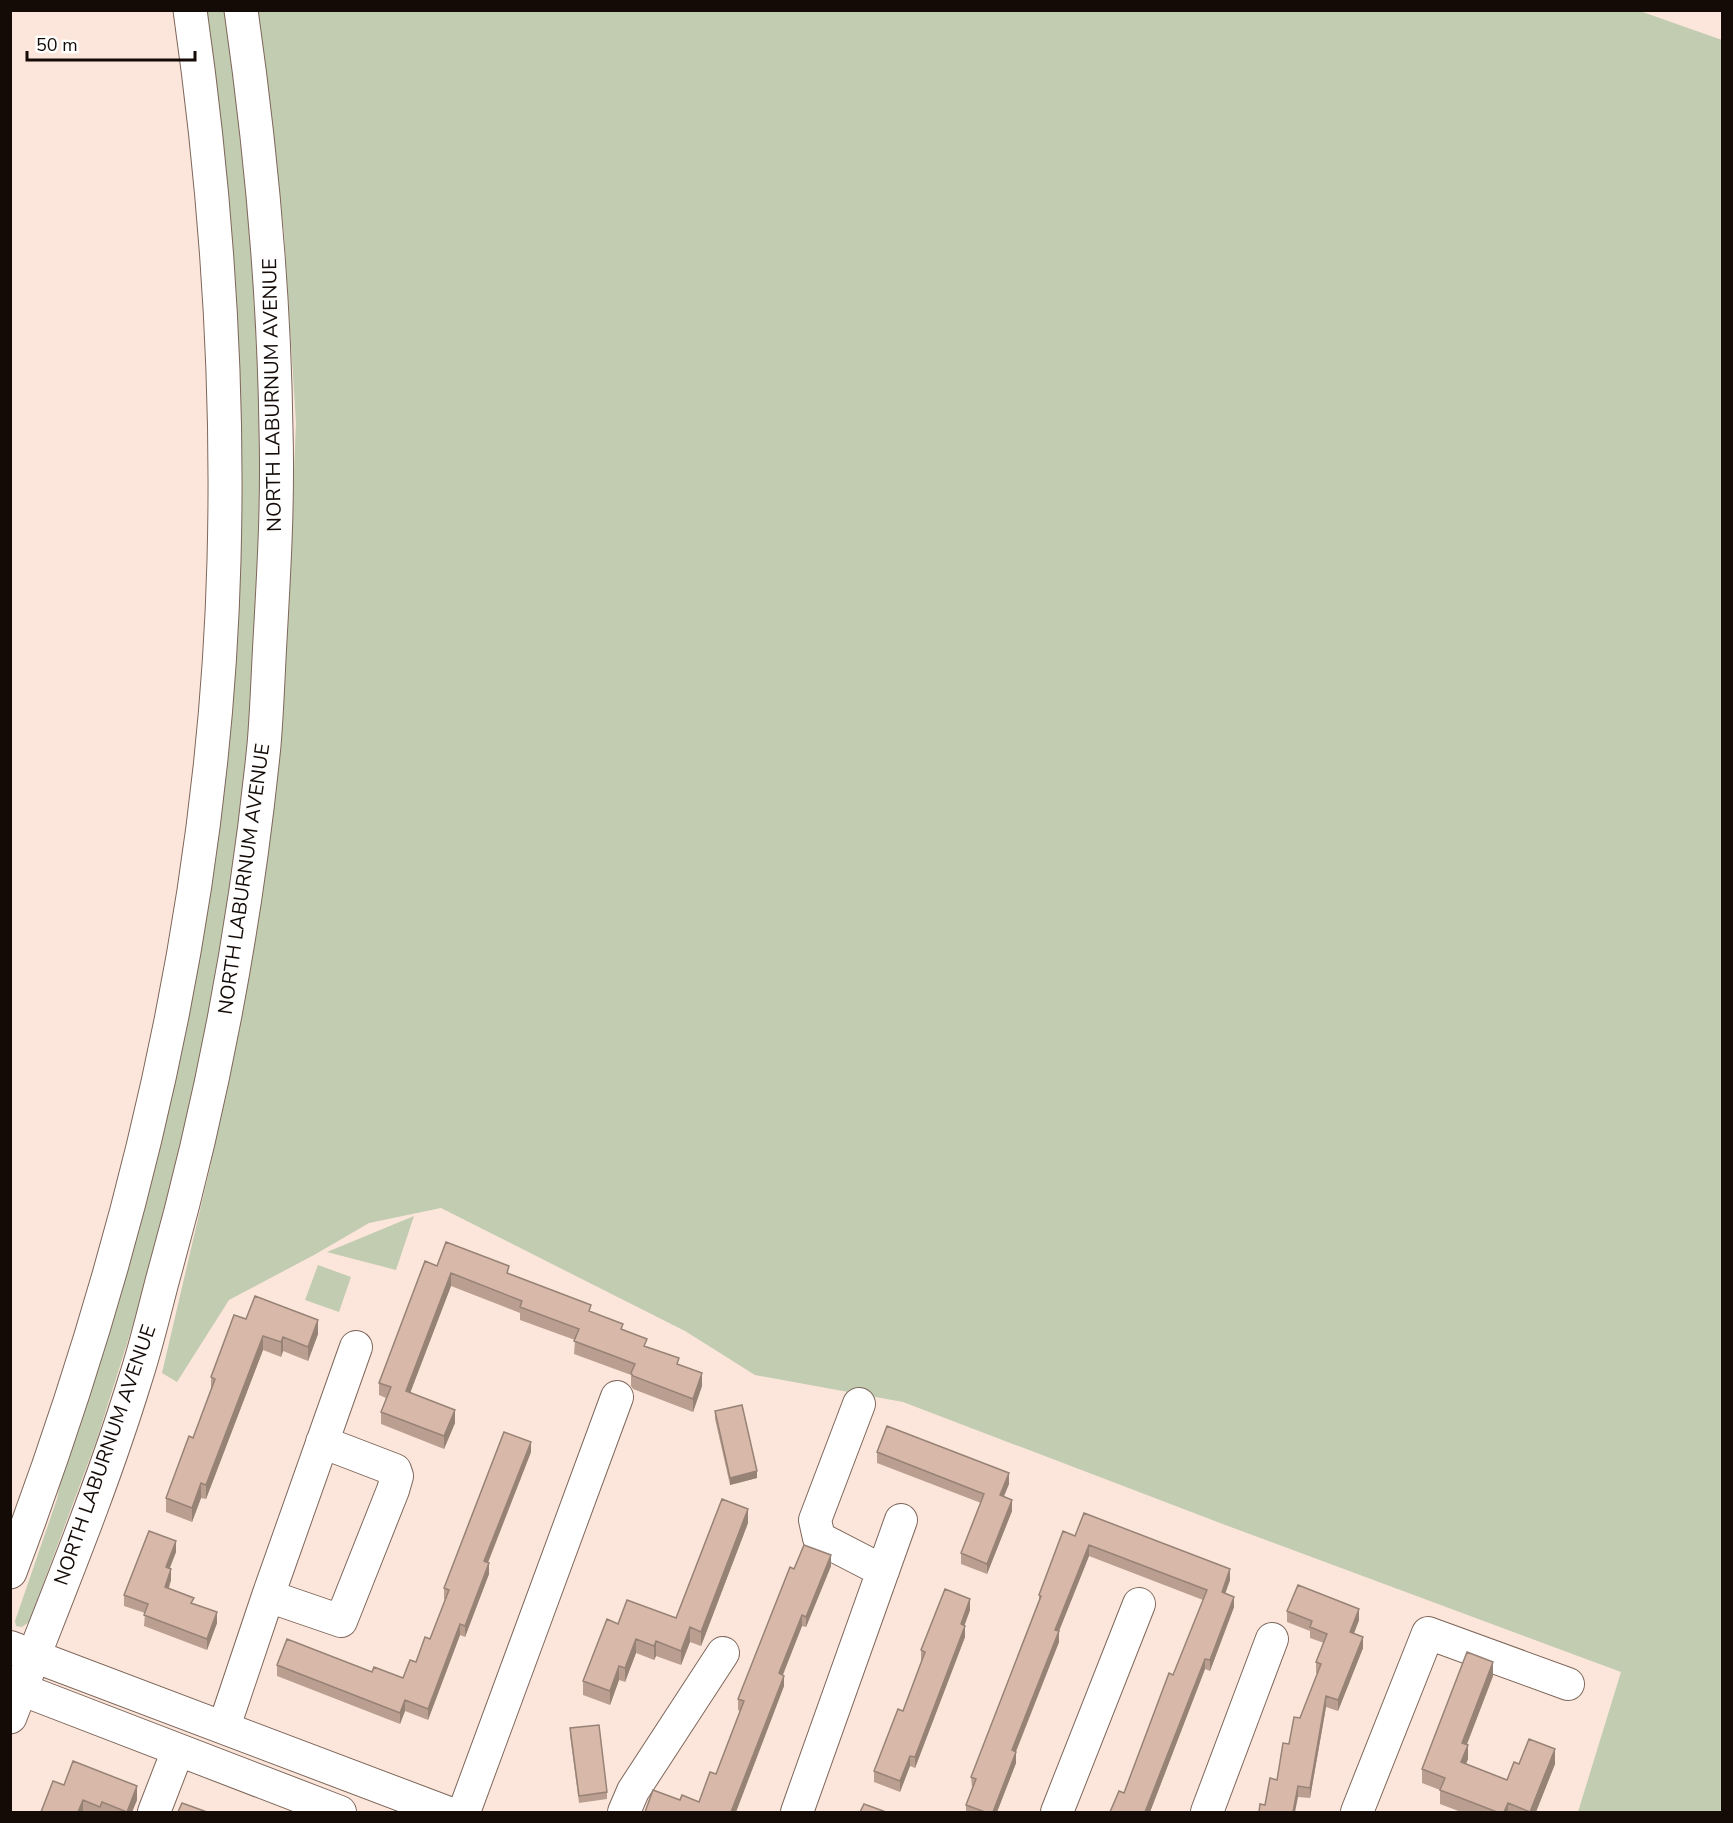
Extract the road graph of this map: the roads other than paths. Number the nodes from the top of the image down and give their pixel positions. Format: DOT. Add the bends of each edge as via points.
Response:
graph roads {
  1 [pos="190,10"];
  2 [pos="241,10"];
  3 [pos="356,1347"];
  4 [pos="617,1397"];
  5 [pos="859,1404"];
  6 [pos="322,1442"];
  7 [pos="901,1520"];
  8 [pos="883,1571"];
  9 [pos="10,1572"];
  10 [pos="268,1596"];
  11 [pos="1139,1604"];
  12 [pos="1272,1639"];
  13 [pos="22,1651"];
  14 [pos="723,1653"];
  15 [pos="1568,1684"];
  16 [pos="14,1697"];
  17 [pos="215,1724"];
  18 [pos="186,1753"];
  19 [pos="154,1812"];
  20 [pos="340,1812"];
  21 [pos="446,1812"];
  22 [pos="464,1812"];
  23 [pos="624,1812"];
  24 [pos="797,1812"];
  25 [pos="1057,1812"];
  26 [pos="1207,1812"];
  27 [pos="1357,1812"];
  1 -- 9 [label="main road" via="216,248 225,441 224,562 211,754 180,971 142,1155 70,1405"];
  2 -- 13 [label="main road, NORTH LABURNUM AVENUE" via="266,216 277,432 275,563 264,741 253,838 235,963 202,1129 136,1379 106,1465"];
  3 -- 6 [label="street"];
  4 -- 22 [label="street"];
  5 -- 8 [label="street" via="815,1520 819,1538"];
  6 -- 10 [label="street"];
  6 -- 10 [label="street" via="395,1470 393,1490 340,1621"];
  7 -- 8 [label="street"];
  8 -- 24 [label="street"];
  10 -- 17 [label="street"];
  11 -- 25 [label="street"];
  12 -- 26 [label="street"];
  13 -- 16 [label="main road, NORTH LABURNUM AVENUE"];
  13 -- 17 [label="street"];
  14 -- 23 [label="street" via="633,1791"];
  15 -- 27 [label="street" via="1428,1633"];
  16 -- 18 [label="street"];
  17 -- 18 [label="street"];
  17 -- 21 [label="street"];
  18 -- 19 [label="street"];
  18 -- 20 [label="street"];
}
